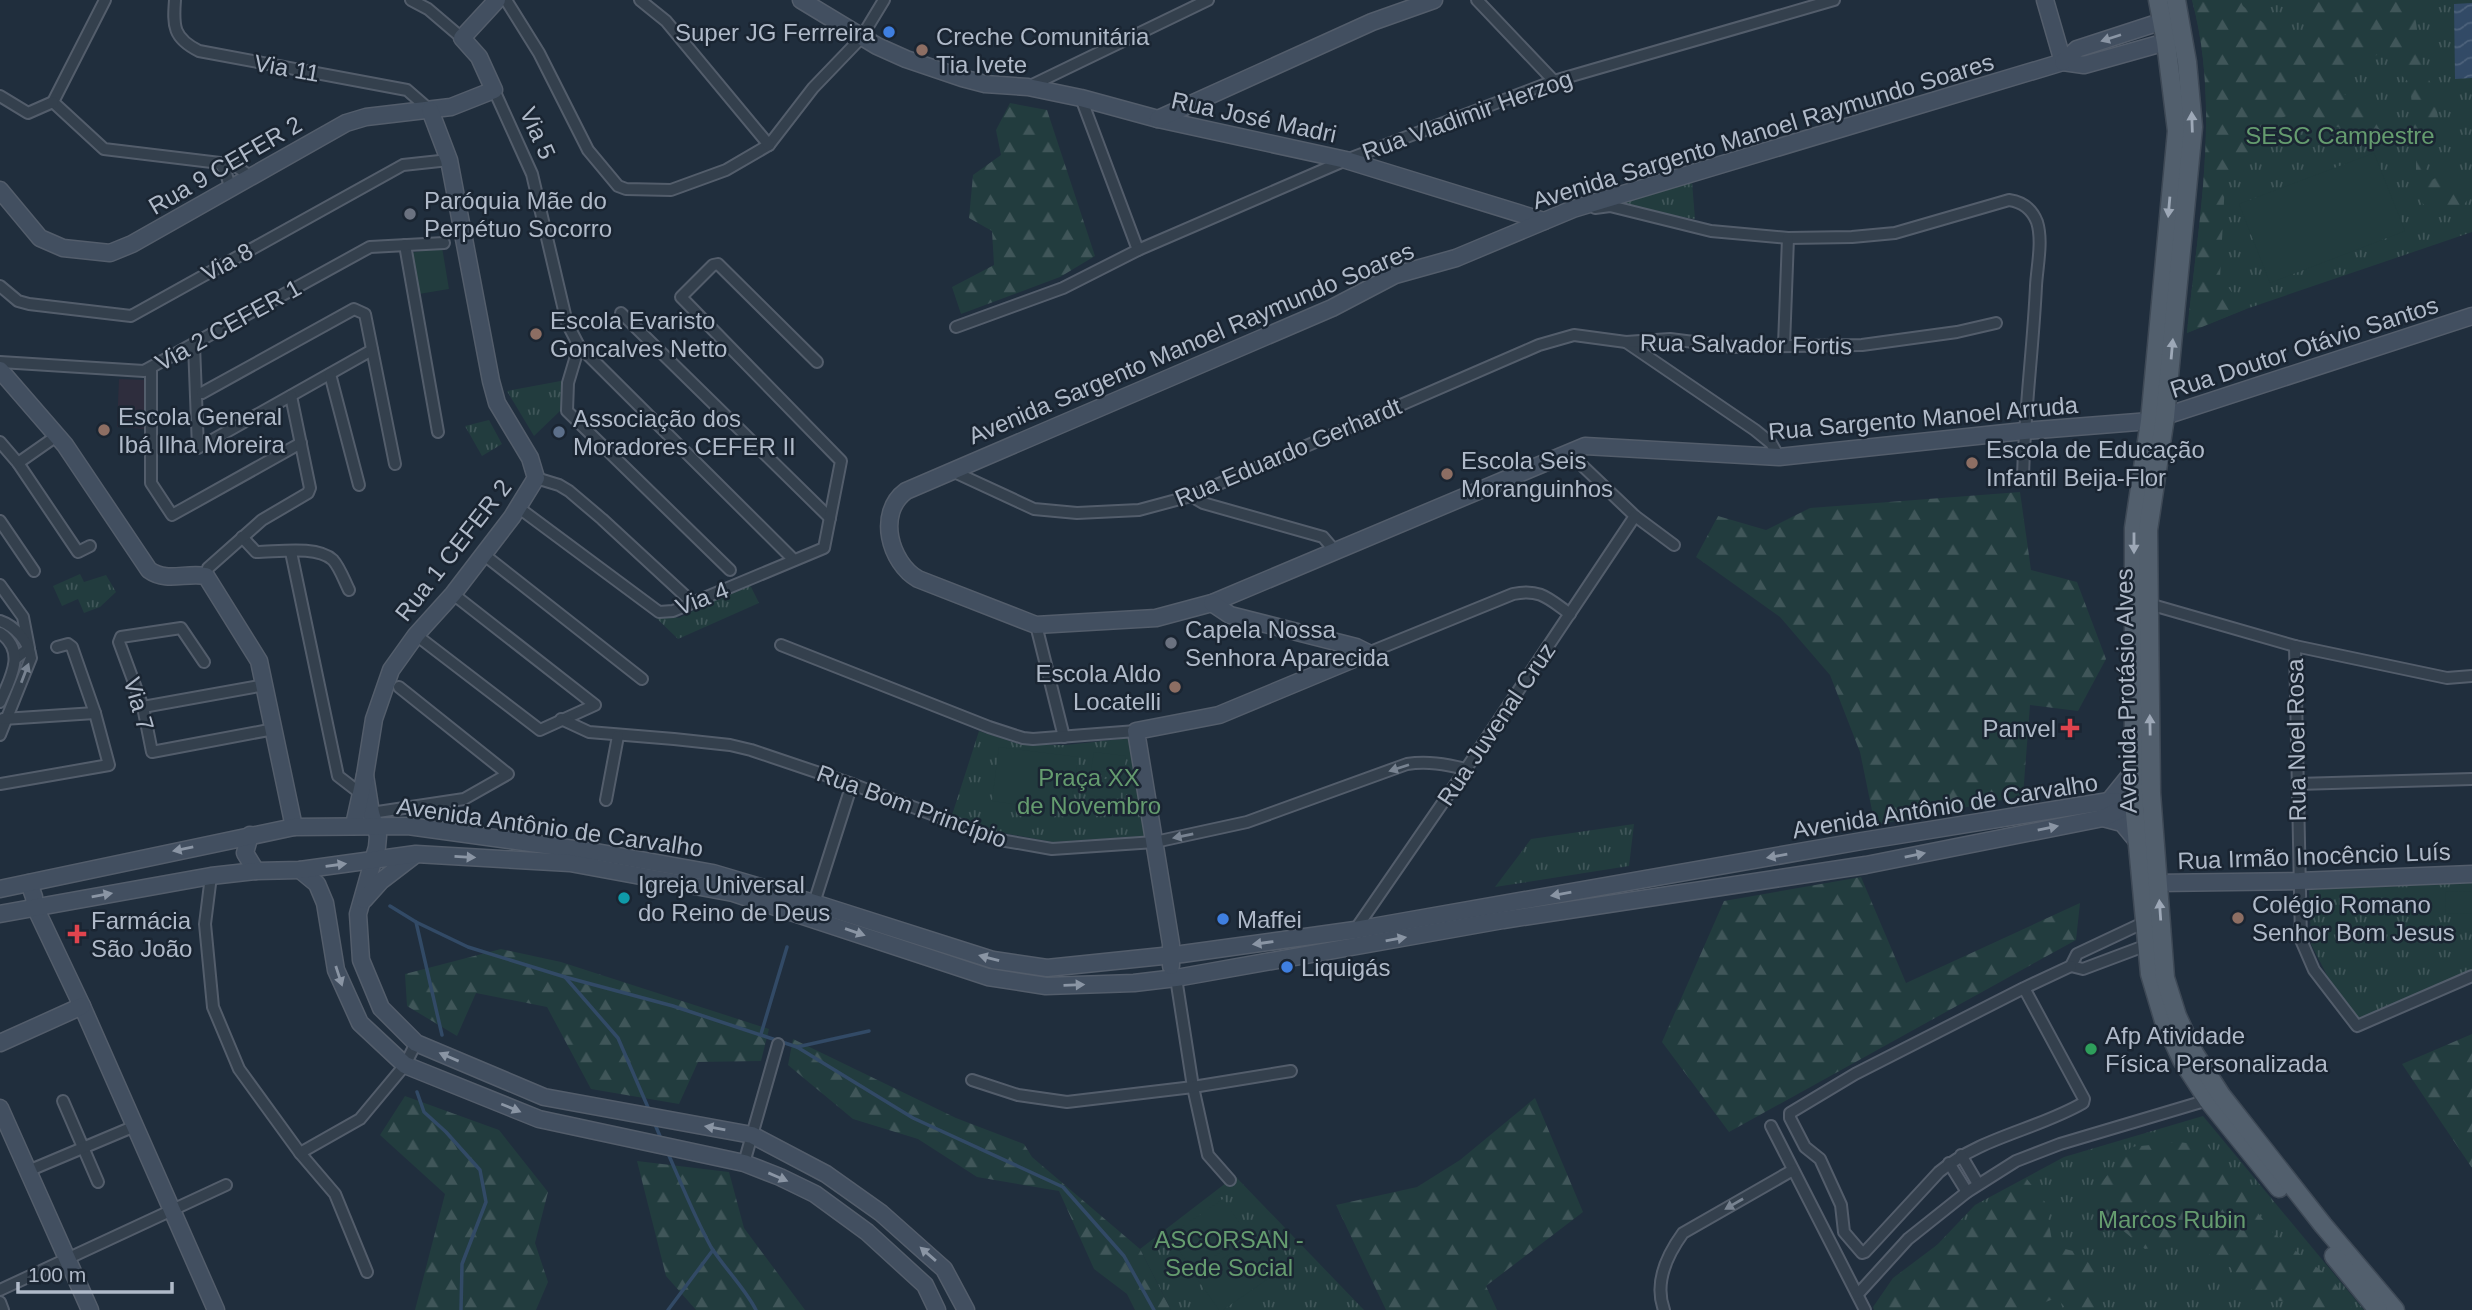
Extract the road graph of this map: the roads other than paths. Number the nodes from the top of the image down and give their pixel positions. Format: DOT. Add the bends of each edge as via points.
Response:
graph roads {
  1 [pos="105,0"];
  2 [pos="175,0"];
  3 [pos="411,0"];
  4 [pos="497,0"];
  5 [pos="506,0"];
  6 [pos="640,0"];
  7 [pos="801,0"];
  8 [pos="884,0"];
  9 [pos="1208,0"];
  10 [pos="1434,0"];
  11 [pos="1477,0"];
  12 [pos="1831,0"];
  13 [pos="2045,0"];
  14 [pos="2158,0"];
  15 [pos="2175,0"];
  16 [pos="2163,21"];
  17 [pos="462,38"];
  18 [pos="861,38"];
  19 [pos="2166,42"];
  20 [pos="2063,62"];
  21 [pos="1554,81"];
  22 [pos="1028,87"];
  23 [pos="494,90"];
  24 [pos="0,96"];
  25 [pos="1081,98"];
  26 [pos="53,102"];
  27 [pos="430,110"];
  28 [pos="1158,119"];
  29 [pos="769,145"];
  30 [pos="449,160"];
  31 [pos="1346,160"];
  32 [pos="220,163"];
  33 [pos="250,176"];
  34 [pos="230,187"];
  35 [pos="0,190"];
  36 [pos="1573,209"];
  37 [pos="1544,221"];
  38 [pos="1788,237"];
  39 [pos="443,243"];
  40 [pos="405,245"];
  41 [pos="1138,250"];
  42 [pos="0,286"];
  43 [pos="621,313"];
  44 [pos="2472,316"];
  45 [pos="1996,323"];
  46 [pos="956,327"];
  47 [pos="1626,342"];
  48 [pos="194,345"];
  49 [pos="1539,345"];
  50 [pos="1784,345"];
  51 [pos="579,346"];
  52 [pos="372,350"];
  53 [pos="0,362"];
  54 [pos="817,362"];
  55 [pos="151,369"];
  56 [pos="0,370"];
  57 [pos="330,374"];
  58 [pos="202,393"];
  59 [pos="291,396"];
  60 [pos="2157,419"];
  61 [pos="2024,431"];
  62 [pos="438,432"];
  63 [pos="58,435"];
  64 [pos="0,442"];
  65 [pos="301,443"];
  66 [pos="1569,452"];
  67 [pos="1779,457"];
  68 [pos="18,463"];
  69 [pos="395,464"];
  70 [pos="952,471"];
  71 [pos="536,478"];
  72 [pos="2022,480"];
  73 [pos="359,485"];
  74 [pos="1191,496"];
  75 [pos="519,508"];
  76 [pos="1635,516"];
  77 [pos="830,518"];
  78 [pos="0,521"];
  79 [pos="242,537"];
  80 [pos="1674,545"];
  81 [pos="90,546"];
  82 [pos="1335,551"];
  83 [pos="291,552"];
  84 [pos="483,554"];
  85 [pos="794,560"];
  86 [pos="730,570"];
  87 [pos="34,571"];
  88 [pos="906,572"];
  89 [pos="206,576"];
  90 [pos="0,584"];
  91 [pos="349,590"];
  92 [pos="453,594"];
  93 [pos="693,603"];
  94 [pos="1212,603"];
  95 [pos="2149,604"];
  96 [pos="1570,614"];
  97 [pos="0,621"];
  98 [pos="1036,625"];
  99 [pos="0,633"];
  100 [pos="416,635"];
  101 [pos="781,645"];
  102 [pos="2295,646"];
  103 [pos="57,647"];
  104 [pos="29,648"];
  105 [pos="1368,653"];
  106 [pos="16,658"];
  107 [pos="204,662"];
  108 [pos="2472,676"];
  109 [pos="642,679"];
  110 [pos="265,685"];
  111 [pos="399,687"];
  112 [pos="0,702"];
  113 [pos="143,707"];
  114 [pos="95,713"];
  115 [pos="4,719"];
  116 [pos="561,719"];
  117 [pos="274,729"];
  118 [pos="1136,731"];
  119 [pos="0,735"];
  120 [pos="618,736"];
  121 [pos="1064,737"];
  122 [pos="1466,769"];
  123 [pos="2134,770"];
  124 [pos="2472,779"];
  125 [pos="852,783"];
  126 [pos="0,784"];
  127 [pos="2297,784"];
  128 [pos="2151,793"];
  129 [pos="364,794"];
  130 [pos="606,800"];
  131 [pos="2109,801"];
  132 [pos="2134,803"];
  133 [pos="2103,818"];
  134 [pos="374,819"];
  135 [pos="354,825"];
  136 [pos="294,827"];
  137 [pos="2153,830"];
  138 [pos="250,835"];
  139 [pos="2136,840"];
  140 [pos="1862,841"];
  141 [pos="1155,842"];
  142 [pos="1844,844"];
  143 [pos="416,854"];
  144 [pos="373,859"];
  145 [pos="1866,864"];
  146 [pos="1848,867"];
  147 [pos="300,870"];
  148 [pos="256,871"];
  149 [pos="2472,874"];
  150 [pos="211,876"];
  151 [pos="2299,881"];
  152 [pos="29,883"];
  153 [pos="2157,883"];
  154 [pos="0,889"];
  155 [pos="814,903"];
  156 [pos="360,905"];
  157 [pos="35,908"];
  158 [pos="0,914"];
  159 [pos="2145,922"];
  160 [pos="358,923"];
  161 [pos="329,929"];
  162 [pos="1354,930"];
  163 [pos="2116,936"];
  164 [pos="2147,945"];
  165 [pos="1199,952"];
  166 [pos="2123,954"];
  167 [pos="1172,956"];
  168 [pos="2071,966"];
  169 [pos="2472,976"];
  170 [pos="1176,978"];
  171 [pos="1153,981"];
  172 [pos="2024,988"];
  173 [pos="82,1006"];
  174 [pos="0,1043"];
  175 [pos="416,1043"];
  176 [pos="778,1044"];
  177 [pos="405,1065"];
  178 [pos="1291,1071"];
  179 [pos="972,1080"];
  180 [pos="1193,1087"];
  181 [pos="2208,1100"];
  182 [pos="63,1101"];
  183 [pos="0,1108"];
  184 [pos="135,1126"];
  185 [pos="1771,1126"];
  186 [pos="752,1135"];
  187 [pos="83,1148"];
  188 [pos="300,1153"];
  189 [pos="1961,1155"];
  190 [pos="744,1163"];
  191 [pos="1949,1163"];
  192 [pos="1793,1170"];
  193 [pos="28,1171"];
  194 [pos="1230,1180"];
  195 [pos="98,1182"];
  196 [pos="1978,1184"];
  197 [pos="226,1185"];
  198 [pos="1967,1192"];
  199 [pos="172,1210"];
  200 [pos="881,1213"];
  201 [pos="867,1232"];
  202 [pos="68,1260"];
  203 [pos="367,1272"];
  204 [pos="0,1290"];
  205 [pos="1858,1294"];
  206 [pos="0,1302"];
  207 [pos="4,1310"];
  208 [pos="90,1310"];
  209 [pos="216,1310"];
  210 [pos="937,1310"];
  211 [pos="966,1310"];
  212 [pos="1664,1310"];
  213 [pos="1865,1310"];
  214 [pos="2378,1310"];
  215 [pos="2395,1310"];
  1 -- 26 [label="street"];
  2 -- 27 [label="street, Via 11" via="175,29 183,42 199,51 407,90"];
  3 -- 17 [label="street, Via 5"];
  4 -- 17 [label="street"];
  5 -- 29 [label="street" via="588,150 618,186 671,190 726,170"];
  6 -- 29 [label="street" via="666,21"];
  7 -- 18 [label="street, Rua José Madri"];
  8 -- 18 [label="street"];
  9 -- 22 [label="street"];
  10 -- 28 [label="street" via="1372,22"];
  11 -- 21 [label="street"];
  12 -- 21 [label="street, Rua Vladimir Herzog"];
  13 -- 20 [label="street"];
  14 -- 16 [label="main road, Avenida Protásio Alves"];
  15 -- 19 [label="main road"];
  60 -- 15 [label="main road, Avenida Protásio Alves, one-way" via="2193,127"];
  16 -- 19 [label="main road, Avenida Protásio Alves"];
  16 -- 20 [label="street, Avenida Sargento Manoel Raymundo Soares, one-way" via="2077,49"];
  17 -- 23 [label="street, Via 5" via="479,57"];
  18 -- 22 [label="street, Rua José Madri" via="962,78"];
  18 -- 29 [label="street" via="813,88"];
  19 -- 20 [label="street, Avenida Sargento Manoel Raymundo Soares" via="2084,65"];
  19 -- 60 [label="main road, Avenida Protásio Alves, one-way" via="2177,131"];
  20 -- 36 [label="street, Avenida Sargento Manoel Raymundo Soares"];
  21 -- 31 [label="street, Rua Vladimir Herzog"];
  22 -- 25 [label="street, Rua José Madri"];
  23 -- 27 [label="street, Rua 9 CEFER 2"];
  23 -- 51 [label="street, Via 5" via="532,174 567,323"];
  24 -- 26 [label="street" via="28,113"];
  25 -- 28 [label="street, Rua José Madri"];
  25 -- 41 [label="street"];
  26 -- 32 [label="street" via="104,149"];
  27 -- 30 [label="street, Rua 1 CEFER 2"];
  27 -- 33 [label="street, Rua 9 CEFER 2" via="346,123"];
  28 -- 31 [label="street, Rua José Madri"];
  30 -- 42 [label="street, Via 8" via="403,165 131,316 29,304"];
  30 -- 71 [label="street, Rua 1 CEFER 2" via="491,381"];
  31 -- 37 [label="street, Rua José Madri"];
  31 -- 41 [label="street, Rua Vladimir Herzog"];
  32 -- 33 [label="street"];
  32 -- 34 [label="street"];
  33 -- 34 [label="street, Rua 9 CEFER 2"];
  34 -- 35 [label="street, Rua 9 CEFER 2" via="110,253 63,248 40,238"];
  36 -- 37 [label="street, Avenida Sargento Manoel Raymundo Soares"];
  36 -- 38 [label="street" via="1610,206 1711,231"];
  37 -- 70 [label="street, Avenida Sargento Manoel Raymundo Soares" via="1456,258 1395,275 1332,308"];
  38 -- 50 [label="street"];
  38 -- 61 [label="street" via="1880,236 2009,201 2032,212 2039,233"];
  39 -- 40 [label="street, Via 2 CEFER 1"];
  40 -- 48 [label="street, Via 2 CEFER 1" via="370,247"];
  40 -- 62 [label="street"];
  41 -- 46 [label="street, Rua Vladimir Herzog" via="1063,288"];
  43 -- 77 [label="street"];
  44 -- 60 [label="street, Rua Doutor Otávio Santos"];
  45 -- 50 [label="street, Rua Salvador Fortis" via="1862,345"];
  47 -- 49 [label="street, Rua Salvador Fortis" via="1574,335"];
  47 -- 50 [label="street, Rua Salvador Fortis" via="1671,339 1733,347"];
  47 -- 67 [label="street" via="1755,430"];
  48 -- 55 [label="street, Via 2 CEFER 1"];
  48 -- 59 [label="street" via="198,448"];
  49 -- 74 [label="street, Rua Eduardo Gerhardt"];
  51 -- 85 [label="street, Via 5"];
  51 -- 86 [label="street" via="568,383 567,411"];
  52 -- 57 [label="street"];
  52 -- 58 [label="street" via="365,314 354,309"];
  52 -- 69 [label="street"];
  53 -- 55 [label="street, Via 2 CEFER 1"];
  54 -- 77 [label="street, Via 4" via="718,264 681,298 841,461"];
  55 -- 65 [label="street" via="151,483 172,515"];
  56 -- 63 [label="street"];
  57 -- 59 [label="street"];
  57 -- 73 [label="street"];
  59 -- 65 [label="street"];
  60 -- 61 [label="street, Rua Sargento Manoel Arruda"];
  60 -- 95 [label="main road, Avenida Protásio Alves" via="2148,530"];
  60 -- 123 [label="main road, Avenida Protásio Alves, one-way" via="2134,528"];
  61 -- 67 [label="street, Rua Sargento Manoel Arruda"];
  61 -- 72 [label="street"];
  63 -- 68 [label="street"];
  63 -- 89 [label="street" via="149,570 163,578"];
  64 -- 68 [label="street"];
  65 -- 79 [label="street" via="308,493"];
  66 -- 67 [label="street, Rua Sargento Manoel Arruda" via="1585,446"];
  66 -- 76 [label="street"];
  66 -- 82 [label="street, Rua Sargento Manoel Arruda"];
  68 -- 81 [label="street" via="78,552"];
  70 -- 74 [label="street, Rua Eduardo Gerhardt" via="1034,509 1077,513 1139,510"];
  70 -- 88 [label="street, Avenida Sargento Manoel Raymundo Soares" via="906,491 893,504 893,552"];
  71 -- 75 [label="street, Rua 1 CEFER 2"];
  71 -- 93 [label="street" via="569,491"];
  74 -- 82 [label="street" via="1323,537"];
  75 -- 84 [label="street, Rua 1 CEFER 2"];
  75 -- 93 [label="street, Via 4" via="656,611 673,611"];
  76 -- 80 [label="street"];
  76 -- 96 [label="street, Rua Juvenal Cruz"];
  77 -- 85 [label="street, Via 4" via="824,548"];
  78 -- 87 [label="street"];
  79 -- 83 [label="street" via="256,552"];
  79 -- 89 [label="street" via="208,568"];
  82 -- 94 [label="street, Rua Sargento Manoel Arruda"];
  83 -- 91 [label="street" via="312,551 331,558"];
  83 -- 129 [label="street" via="338,776"];
  84 -- 92 [label="street, Rua 1 CEFER 2"];
  84 -- 109 [label="street"];
  85 -- 93 [label="street, Via 4"];
  88 -- 98 [label="street, Rua Sargento Manoel Arruda"];
  89 -- 110 [label="street" via="256,652"];
  90 -- 104 [label="street" via="23,617"];
  92 -- 100 [label="street, Rua 1 CEFER 2"];
  92 -- 116 [label="street" via="595,705"];
  94 -- 98 [label="street, Rua Sargento Manoel Arruda" via="1156,618"];
  94 -- 105 [label="street" via="1230,615"];
  95 -- 102 [label="street"];
  128 -- 95 [label="main road, Avenida Protásio Alves, one-way"];
  96 -- 105 [label="street" via="1540,593 1528,591"];
  96 -- 122 [label="street, Rua Juvenal Cruz"];
  97 -- 104 [label="street" via="11,626"];
  98 -- 121 [label="street"];
  99 -- 106 [label="street"];
  100 -- 116 [label="street" via="540,730"];
  100 -- 129 [label="street, Rua 1 CEFER 2" via="387,678 374,719"];
  101 -- 121 [label="street" via="989,727 1023,738"];
  102 -- 108 [label="street" via="2447,678"];
  102 -- 127 [label="street, Rua Noel Rosa"];
  103 -- 114 [label="street" via="72,647"];
  104 -- 106 [label="street"];
  115 -- 104 [label="street, one-way" via="31,658"];
  105 -- 118 [label="street" via="1219,715"];
  106 -- 112 [label="street"];
  107 -- 113 [label="street, Via 7" via="181,628 123,635 120,642"];
  110 -- 113 [label="street"];
  110 -- 117 [label="street"];
  111 -- 134 [label="street" via="508,773 464,799"];
  113 -- 117 [label="street, Via 7" via="152,752"];
  114 -- 115 [label="street"];
  114 -- 126 [label="street" via="109,765"];
  115 -- 119 [label="street"];
  116 -- 120 [label="street, Rua Bom Princípio" via="589,732"];
  117 -- 136 [label="street"];
  118 -- 121 [label="street"];
  118 -- 141 [label="street"];
  120 -- 125 [label="street, Rua Bom Princípio" via="730,746"];
  120 -- 130 [label="street"];
  122 -- 141 [label="street, Rua Bom Princípio, one-way" via="1407,764 1247,822"];
  122 -- 162 [label="street, Rua Juvenal Cruz"];
  123 -- 131 [label="street"];
  123 -- 132 [label="main road, Avenida Protásio Alves"];
  124 -- 127 [label="street"];
  125 -- 141 [label="street, Rua Bom Princípio" via="1025,846 1052,849"];
  125 -- 155 [label="street"];
  127 -- 151 [label="street, Rua Noel Rosa"];
  128 -- 132 [label="main road"];
  128 -- 137 [label="main road, Avenida Protásio Alves"];
  129 -- 134 [label="street, Rua 1 CEFER 2"];
  129 -- 135 [label="street, Rua 1 CEFER 2"];
  131 -- 132 [label="street, Avenida Antônio de Carvalho"];
  131 -- 140 [label="street, Avenida Antônio de Carvalho"];
  132 -- 133 [label="street, Avenida Antônio de Carvalho"];
  132 -- 137 [label="main road"];
  132 -- 139 [label="main road, Avenida Protásio Alves"];
  133 -- 139 [label="street" via="2122,823"];
  145 -- 133 [label="street, Avenida Antônio de Carvalho, one-way"];
  134 -- 135 [label="street, Avenida Antônio de Carvalho"];
  134 -- 144 [label="street, Rua 1 CEFER 2" via="377,847"];
  134 -- 155 [label="street, Avenida Antônio de Carvalho" via="713,873"];
  135 -- 136 [label="street, Avenida Antônio de Carvalho"];
  135 -- 144 [label="street" via="370,844"];
  136 -- 138 [label="street, Avenida Antônio de Carvalho"];
  137 -- 153 [label="main road, Avenida Protásio Alves"];
  138 -- 148 [label="street" via="245,853"];
  138 -- 152 [label="street, Avenida Antônio de Carvalho, one-way"];
  139 -- 159 [label="main road, Avenida Protásio Alves"];
  140 -- 142 [label="street, Avenida Antônio de Carvalho"];
  140 -- 145 [label="street"];
  141 -- 167 [label="street"];
  142 -- 146 [label="street"];
  142 -- 162 [label="street, Avenida Antônio de Carvalho, one-way"];
  143 -- 144 [label="street, Avenida Antônio de Carvalho"];
  143 -- 156 [label="street" via="381,881"];
  143 -- 171 [label="street, Avenida Antônio de Carvalho, one-way" via="570,863 733,893 988,977 1045,986"];
  147 -- 144 [label="street, Avenida Antônio de Carvalho, one-way"];
  144 -- 156 [label="street, Rua 1 CEFER 2"];
  145 -- 146 [label="street, Avenida Antônio de Carvalho"];
  170 -- 146 [label="street, Avenida Antônio de Carvalho, one-way" via="1503,920"];
  147 -- 148 [label="street, Avenida Antônio de Carvalho"];
  147 -- 161 [label="street" via="317,884"];
  148 -- 150 [label="street, Avenida Antônio de Carvalho"];
  149 -- 151 [label="street, Rua Irmão Inocêncio Luís"];
  157 -- 150 [label="street, Avenida Antônio de Carvalho, one-way"];
  150 -- 188 [label="street" via="205,924 214,1007 239,1069"];
  151 -- 153 [label="street, Rua Irmão Inocêncio Luís"];
  151 -- 169 [label="street, Rua Noel Rosa" via="2301,940 2314,970 2357,1026"];
  152 -- 154 [label="street, Avenida Antônio de Carvalho"];
  152 -- 157 [label="street"];
  215 -- 153 [label="main road, Avenida Protásio Alves, one-way" via="2323,1225 2193,1053 2165,978"];
  167 -- 155 [label="street, Avenida Antônio de Carvalho, one-way" via="1046,968 993,960"];
  156 -- 160 [label="street, Rua 1 CEFER 2"];
  157 -- 158 [label="street, Avenida Antônio de Carvalho"];
  157 -- 173 [label="street"];
  159 -- 163 [label="street"];
  159 -- 164 [label="main road, Avenida Protásio Alves"];
  160 -- 161 [label="street"];
  160 -- 175 [label="street, Rua 1 CEFER 2" via="361,960 381,1008"];
  161 -- 177 [label="street, one-way" via="336,970 360,1023"];
  162 -- 165 [label="street, Avenida Antônio de Carvalho, one-way"];
  163 -- 166 [label="street"];
  163 -- 168 [label="street" via="2077,954"];
  164 -- 166 [label="street"];
  164 -- 181 [label="main road, Avenida Protásio Alves" via="2164,1021"];
  165 -- 167 [label="street, Avenida Antônio de Carvalho"];
  165 -- 170 [label="street" via="1180,962"];
  166 -- 168 [label="street" via="2083,969"];
  167 -- 171 [label="street" via="1170,970"];
  168 -- 172 [label="street"];
  170 -- 171 [label="street, Avenida Antônio de Carvalho"];
  170 -- 180 [label="street"];
  172 -- 189 [label="street" via="2083,1104"];
  172 -- 191 [label="street" via="1855,1074 1790,1113 1804,1146 1820,1159 1841,1205 1844,1232 1863,1253"];
  173 -- 174 [label="street"];
  173 -- 184 [label="street"];
  175 -- 177 [label="street"];
  186 -- 175 [label="street, one-way" via="544,1097"];
  176 -- 186 [label="street"];
  177 -- 188 [label="street" via="360,1119"];
  177 -- 190 [label="street, one-way" via="539,1119"];
  178 -- 180 [label="street"];
  179 -- 180 [label="street" via="1018,1096 1067,1102"];
  180 -- 194 [label="street" via="1208,1155"];
  181 -- 196 [label="street" via="2060,1144 2016,1161"];
  181 -- 214 [label="main road, Avenida Protásio Alves"];
  182 -- 187 [label="street"];
  183 -- 193 [label="street"];
  184 -- 187 [label="street"];
  184 -- 199 [label="street"];
  185 -- 192 [label="street"];
  186 -- 190 [label="street"];
  186 -- 200 [label="street" via="826,1174"];
  187 -- 193 [label="street"];
  187 -- 195 [label="street"];
  188 -- 203 [label="street" via="335,1194"];
  189 -- 191 [label="street"];
  189 -- 196 [label="street"];
  190 -- 201 [label="street, one-way" via="815,1194"];
  191 -- 198 [label="street"];
  192 -- 205 [label="street"];
  192 -- 212 [label="street, one-way" via="1683,1233 1664,1266"];
  193 -- 202 [label="street"];
  196 -- 198 [label="street"];
  197 -- 199 [label="street"];
  198 -- 205 [label="street" via="1908,1239"];
  199 -- 202 [label="street"];
  199 -- 209 [label="street"];
  200 -- 201 [label="street"];
  211 -- 200 [label="street, one-way" via="944,1269"];
  201 -- 210 [label="street" via="925,1284"];
  202 -- 204 [label="street"];
  202 -- 208 [label="street"];
  205 -- 213 [label="street"];
  206 -- 207 [label="street"];
}
